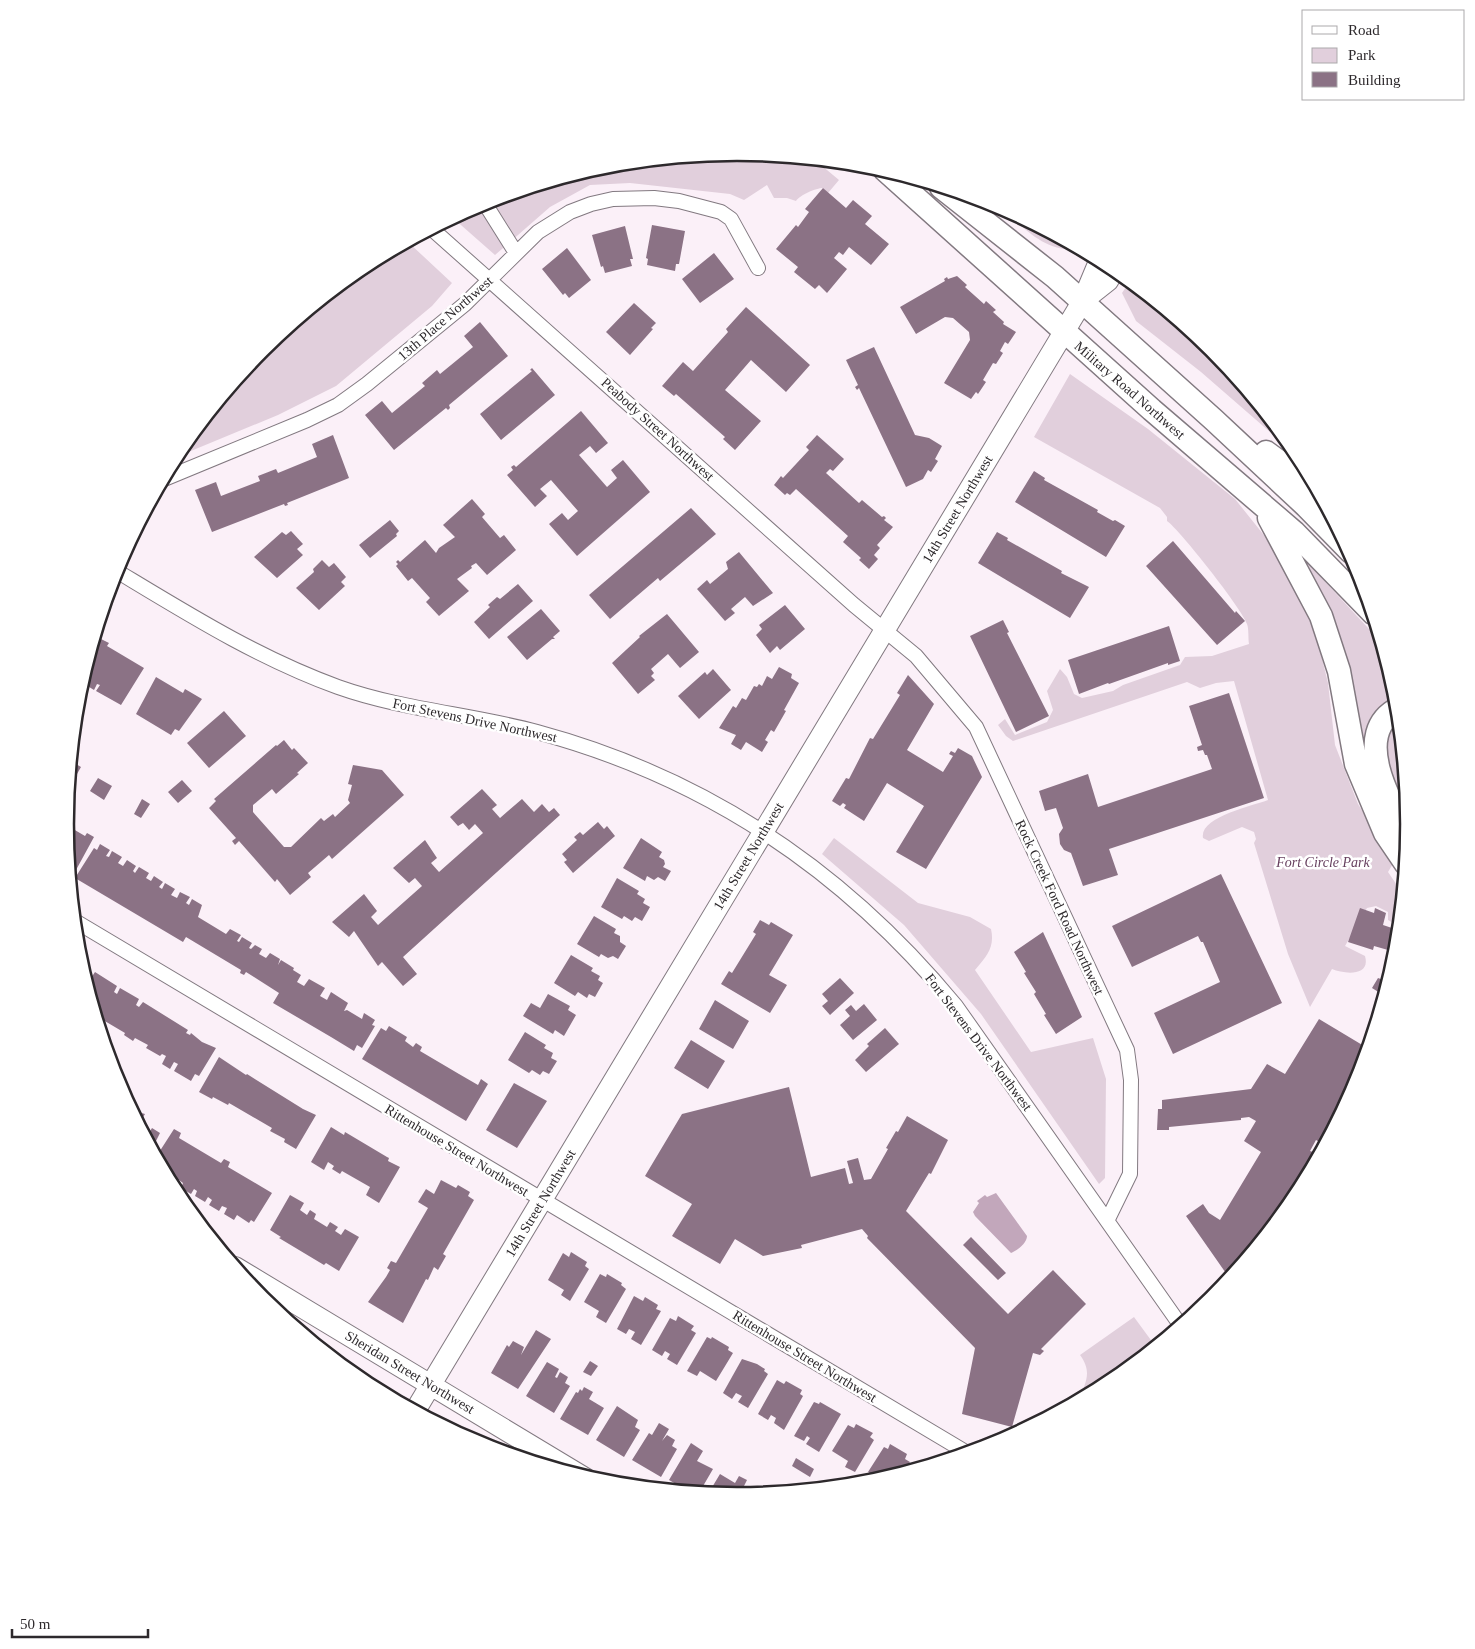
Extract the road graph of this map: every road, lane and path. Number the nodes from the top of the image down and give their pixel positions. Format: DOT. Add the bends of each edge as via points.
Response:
graph roads {
  1 [pos="896,180"];
  2 [pos="954,197"];
  3 [pos="488,209"];
  4 [pos="437,233"];
  5 [pos="516,253"];
  6 [pos="1097,267"];
  7 [pos="758,268"];
  8 [pos="1111,276"];
  9 [pos="490,280"];
  10 [pos="1082,302"];
  11 [pos="1064,331"];
  12 [pos="1172,382"];
  13 [pos="174,475"];
  14 [pos="1303,479"];
  15 [pos="1250,493"];
  16 [pos="1335,536"];
  17 [pos="122,574"];
  18 [pos="1363,603"];
  19 [pos="885,630"];
  20 [pos="1391,714"];
  21 [pos="1401,819"];
  22 [pos="764,831"];
  23 [pos="1400,856"];
  24 [pos="82,926"];
  25 [pos="542,1200"];
  26 [pos="1108,1219"];
  27 [pos="253,1278"];
  28 [pos="1178,1321"];
  29 [pos="431,1385"];
  30 [pos="418,1406"];
  31 [pos="961,1449"];
  32 [pos="564,1465"];
  1 -- 11 [label="main road, Military Road Northwest"];
  2 -- 10 [label="main road"];
  3 -- 5 [label="street"];
  4 -- 9 [label="street, Peabody Street Northwest"];
  5 -- 7 [label="street, 13th Place Northwest" via="553,222 591,204 613,199 654,198 721,212 731,219"];
  5 -- 9 [label="street, 13th Place Northwest"];
  6 -- 10 [label="street, 14th Street Northwest"];
  8 -- 10 [label="street, 14th Street Northwest"];
  9 -- 13 [label="street, 13th Place Northwest" via="367,384 338,404"];
  9 -- 19 [label="street, Peabody Street Northwest"];
  10 -- 11 [label="street, 14th Street Northwest"];
  10 -- 12 [label="main road"];
  11 -- 15 [label="main road, Military Road Northwest"];
  11 -- 19 [label="street, 14th Street Northwest"];
  12 -- 14 [label="main road"];
  12 -- 16 [label="main road"];
  15 -- 18 [label="main road, Military Road Northwest" via="1294,532"];
  15 -- 23 [label="main road" via="1273,523 1321,616 1338,671 1356,764 1385,833"];
  17 -- 22 [label="street, Fort Stevens Drive Northwest" via="240,644 317,679 390,702 516,726 600,751 686,786"];
  19 -- 22 [label="street, 14th Street Northwest"];
  19 -- 26 [label="street, Rock Creek Ford Road Northwest" via="916,656 976,726 1124,1043 1131,1080 1130,1174"];
  20 -- 21 [label="main road" via="1379,729 1375,756 1388,794"];
  22 -- 25 [label="street, 14th Street Northwest"];
  22 -- 26 [label="street, Fort Stevens Drive Northwest" via="852,898 928,973 979,1038"];
  24 -- 25 [label="street, Rittenhouse Street Northwest"];
  25 -- 29 [label="street, 14th Street Northwest"];
  25 -- 31 [label="street, Rittenhouse Street Northwest"];
  26 -- 28 [label="street, Fort Stevens Drive Northwest"];
  27 -- 29 [label="street, Sheridan Street Northwest"];
  29 -- 30 [label="street, 14th Street Northwest"];
  29 -- 32 [label="street, Sheridan Street Northwest"];
}
